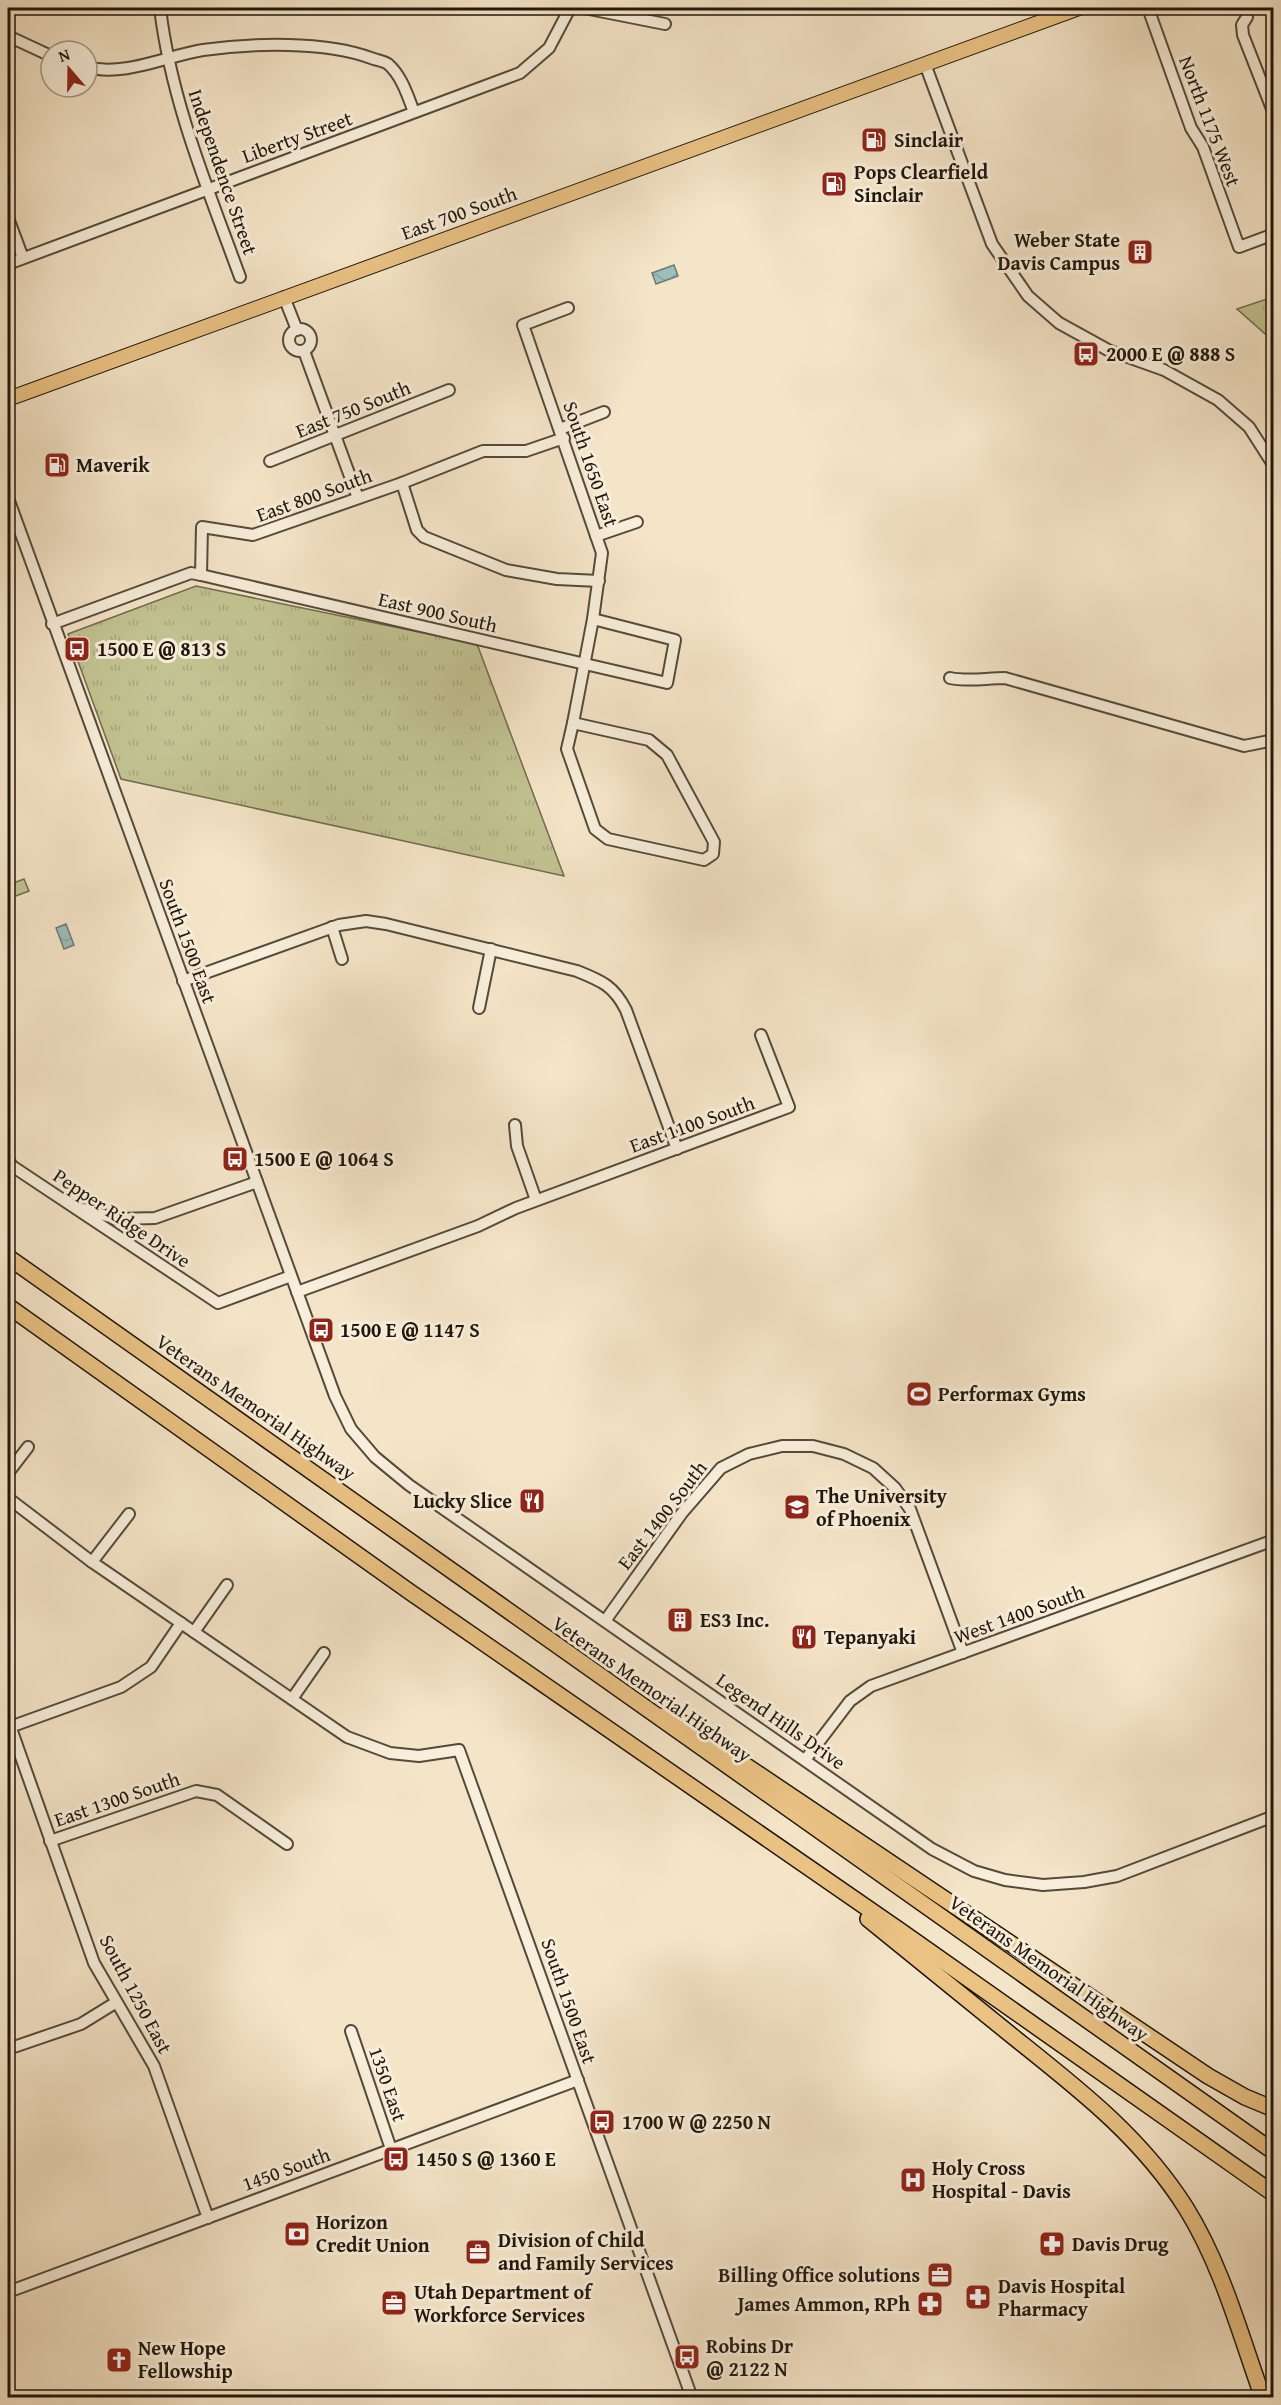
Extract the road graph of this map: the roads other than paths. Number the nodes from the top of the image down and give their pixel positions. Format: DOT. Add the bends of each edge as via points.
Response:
graph roads {
  1 [pos="160,8"];
  2 [pos="570,8"];
  3 [pos="584,8"];
  4 [pos="1079,8"];
  5 [pos="1148,8"];
  6 [pos="1247,16"];
  7 [pos="665,24"];
  8 [pos="8,36"];
  9 [pos="39,50"];
  10 [pos="168,58"];
  11 [pos="925,64"];
  12 [pos="99,70"];
  13 [pos="414,112"];
  14 [pos="1274,114"];
  15 [pos="208,189"];
  16 [pos="8,218"];
  17 [pos="1274,234"];
  18 [pos="23,258"];
  19 [pos="8,264"];
  20 [pos="240,278"];
  21 [pos="284,297"];
  22 [pos="568,308"];
  23 [pos="449,390"];
  24 [pos="8,399"];
  25 [pos="604,412"];
  26 [pos="562,434"];
  27 [pos="334,436"];
  28 [pos="270,461"];
  29 [pos="1274,466"];
  30 [pos="402,483"];
  31 [pos="8,498"];
  32 [pos="358,498"];
  33 [pos="637,522"];
  34 [pos="597,536"];
  35 [pos="201,575"];
  36 [pos="599,581"];
  37 [pos="593,619"];
  38 [pos="52,624"];
  39 [pos="584,664"];
  40 [pos="950,678"];
  41 [pos="573,723"];
  42 [pos="1274,740"];
  43 [pos="332,927"];
  44 [pos="491,949"];
  45 [pos="342,959"];
  46 [pos="183,981"];
  47 [pos="479,1008"];
  48 [pos="761,1035"];
  49 [pos="515,1125"];
  50 [pos="677,1149"];
  51 [pos="8,1160"];
  52 [pos="257,1182"];
  53 [pos="536,1200"];
  54 [pos="71,1206"];
  55 [pos="8,1257"];
  56 [pos="291,1276"];
  57 [pos="297,1292"];
  58 [pos="8,1306"];
  59 [pos="335,1396"];
  60 [pos="27,1447"];
  61 [pos="8,1473"];
  62 [pos="8,1498"];
  63 [pos="129,1515"];
  64 [pos="1274,1540"];
  65 [pos="93,1562"];
  66 [pos="227,1585"];
  67 [pos="605,1621"];
  68 [pos="181,1623"];
  69 [pos="194,1632"];
  70 [pos="324,1653"];
  71 [pos="963,1653"];
  72 [pos="292,1699"];
  73 [pos="645,1710"];
  74 [pos="9,1724"];
  75 [pos="805,1760"];
  76 [pos="1274,1816"];
  77 [pos="50,1840"];
  78 [pos="287,1844"];
  79 [pos="822,1876"];
  80 [pos="115,2003"];
  81 [pos="351,2031"];
  82 [pos="8,2049"];
  83 [pos="578,2080"];
  84 [pos="1274,2109"];
  85 [pos="391,2149"];
  86 [pos="1274,2152"];
  87 [pos="1274,2194"];
  88 [pos="208,2217"];
  89 [pos="8,2292"];
  90 [pos="693,2397"];
  91 [pos="1263,2397"];
  1 -- 10 [label="street, Independence Street"];
  2 -- 13 [label="street, Liberty Street" via="549,48 520,72"];
  3 -- 7 [label="street"];
  4 -- 11 [label="main road, East 700 South"];
  5 -- 17 [label="street, North 1175 West" via="1239,247"];
  6 -- 14 [label="street" via="1242,25 1243,35"];
  8 -- 9 [label="street"];
  10 -- 12 [label="street"];
  10 -- 13 [label="street" via="203,50 255,46 355,52 387,64 401,81"];
  10 -- 15 [label="street, Independence Street" via="183,121"];
  11 -- 21 [label="main road, East 700 South"];
  11 -- 29 [label="street" via="992,244 1028,296 1059,323 1108,350 1164,370 1218,400 1248,427"];
  13 -- 15 [label="street, Liberty Street"];
  15 -- 18 [label="street, Liberty Street"];
  15 -- 20 [label="street, Independence Street"];
  16 -- 18 [label="street"];
  18 -- 19 [label="street, Liberty Street"];
  21 -- 24 [label="main road, East 700 South"];
  21 -- 27 [label="street" via="297,330 291,335 290,344 296,351 304,351"];
  22 -- 26 [label="street, South 1650 East" via="523,325"];
  23 -- 27 [label="street, East 750 South"];
  25 -- 26 [label="street, East 800 South"];
  26 -- 30 [label="street, East 800 South" via="526,451 483,451"];
  26 -- 34 [label="street, South 1650 East"];
  27 -- 28 [label="street, East 750 South"];
  27 -- 32 [label="street"];
  30 -- 32 [label="street, East 800 South"];
  30 -- 36 [label="street" via="417,530 424,537 506,570"];
  31 -- 38 [label="street, South 1500 East"];
  32 -- 35 [label="street, East 800 South" via="253,535 202,527"];
  33 -- 34 [label="street"];
  34 -- 36 [label="street, South 1650 East" via="602,553"];
  35 -- 38 [label="street" via="191,573"];
  35 -- 39 [label="street, East 900 South"];
  36 -- 37 [label="street, South 1650 East"];
  37 -- 39 [label="street, South 1650 East"];
  37 -- 39 [label="street, East 900 South" via="675,640 667,683"];
  38 -- 46 [label="street, South 1500 East"];
  39 -- 41 [label="street, South 1650 East"];
  40 -- 42 [label="street" via="966,682 1005,678 1244,746"];
  41 -- 41 [label="street, South 1650 East" via="567,749 595,829 608,839 704,860 713,854 714,842 667,755 649,740"];
  43 -- 44 [label="street" via="366,921"];
  43 -- 45 [label="street"];
  43 -- 46 [label="street"];
  44 -- 47 [label="street"];
  44 -- 50 [label="street" via="577,971 600,980 617,993"];
  46 -- 52 [label="street, South 1500 East"];
  48 -- 50 [label="street, East 1100 South" via="789,1107"];
  49 -- 53 [label="street" via="517,1146"];
  50 -- 53 [label="street, East 1100 South"];
  51 -- 54 [label="street, Pepper Ridge Drive"];
  52 -- 54 [label="street" via="155,1218 117,1220"];
  52 -- 56 [label="street, South 1500 East"];
  53 -- 57 [label="street, East 1100 South" via="478,1226"];
  54 -- 56 [label="street, Pepper Ridge Drive" via="218,1303"];
  55 -- 73 [label="highway, Veterans Memorial Highway"];
  56 -- 57 [label="street, South 1500 East"];
  57 -- 59 [label="street, South 1500 East"];
  58 -- 79 [label="highway" via="410,1592"];
  59 -- 67 [label="street, Legend Hills Drive" via="351,1429 375,1457 409,1485"];
  60 -- 61 [label="street"];
  62 -- 65 [label="street"];
  63 -- 65 [label="street"];
  64 -- 71 [label="street, West 1400 South"];
  65 -- 68 [label="street"];
  66 -- 69 [label="street"];
  67 -- 71 [label="street, East 1400 South" via="682,1513 721,1468 749,1454 782,1446 813,1446 844,1454 873,1468 895,1488 910,1509"];
  67 -- 75 [label="street, Legend Hills Drive"];
  68 -- 69 [label="street"];
  68 -- 74 [label="street" via="151,1666 122,1687"];
  69 -- 72 [label="street"];
  70 -- 72 [label="street"];
  71 -- 75 [label="street, West 1400 South" via="871,1686 850,1701"];
  72 -- 83 [label="street, South 1500 East" via="347,1737 390,1754 419,1756 459,1750"];
  73 -- 84 [label="highway" via="681,1722 1202,2072"];
  73 -- 86 [label="highway, Veterans Memorial Highway"];
  74 -- 77 [label="street, South 1250 East"];
  75 -- 76 [label="street, Legend Hills Drive" via="942,1854 974,1871 1043,1885 1117,1876"];
  77 -- 78 [label="street, East 1300 South" via="196,1791 217,1795"];
  77 -- 80 [label="street, South 1250 East" via="94,1963"];
  79 -- 87 [label="highway"];
  79 -- 91 [label="highway" via="867,1918 1094,2102 1144,2152 1177,2195 1204,2242"];
  80 -- 82 [label="street" via="81,2024"];
  80 -- 88 [label="street, South 1250 East" via="154,2066"];
  81 -- 85 [label="street, 1350 East"];
  83 -- 85 [label="street, 1450 South"];
  83 -- 90 [label="street, South 1500 East"];
  85 -- 88 [label="street, 1450 South"];
  88 -- 89 [label="street, 1450 South"];
}
